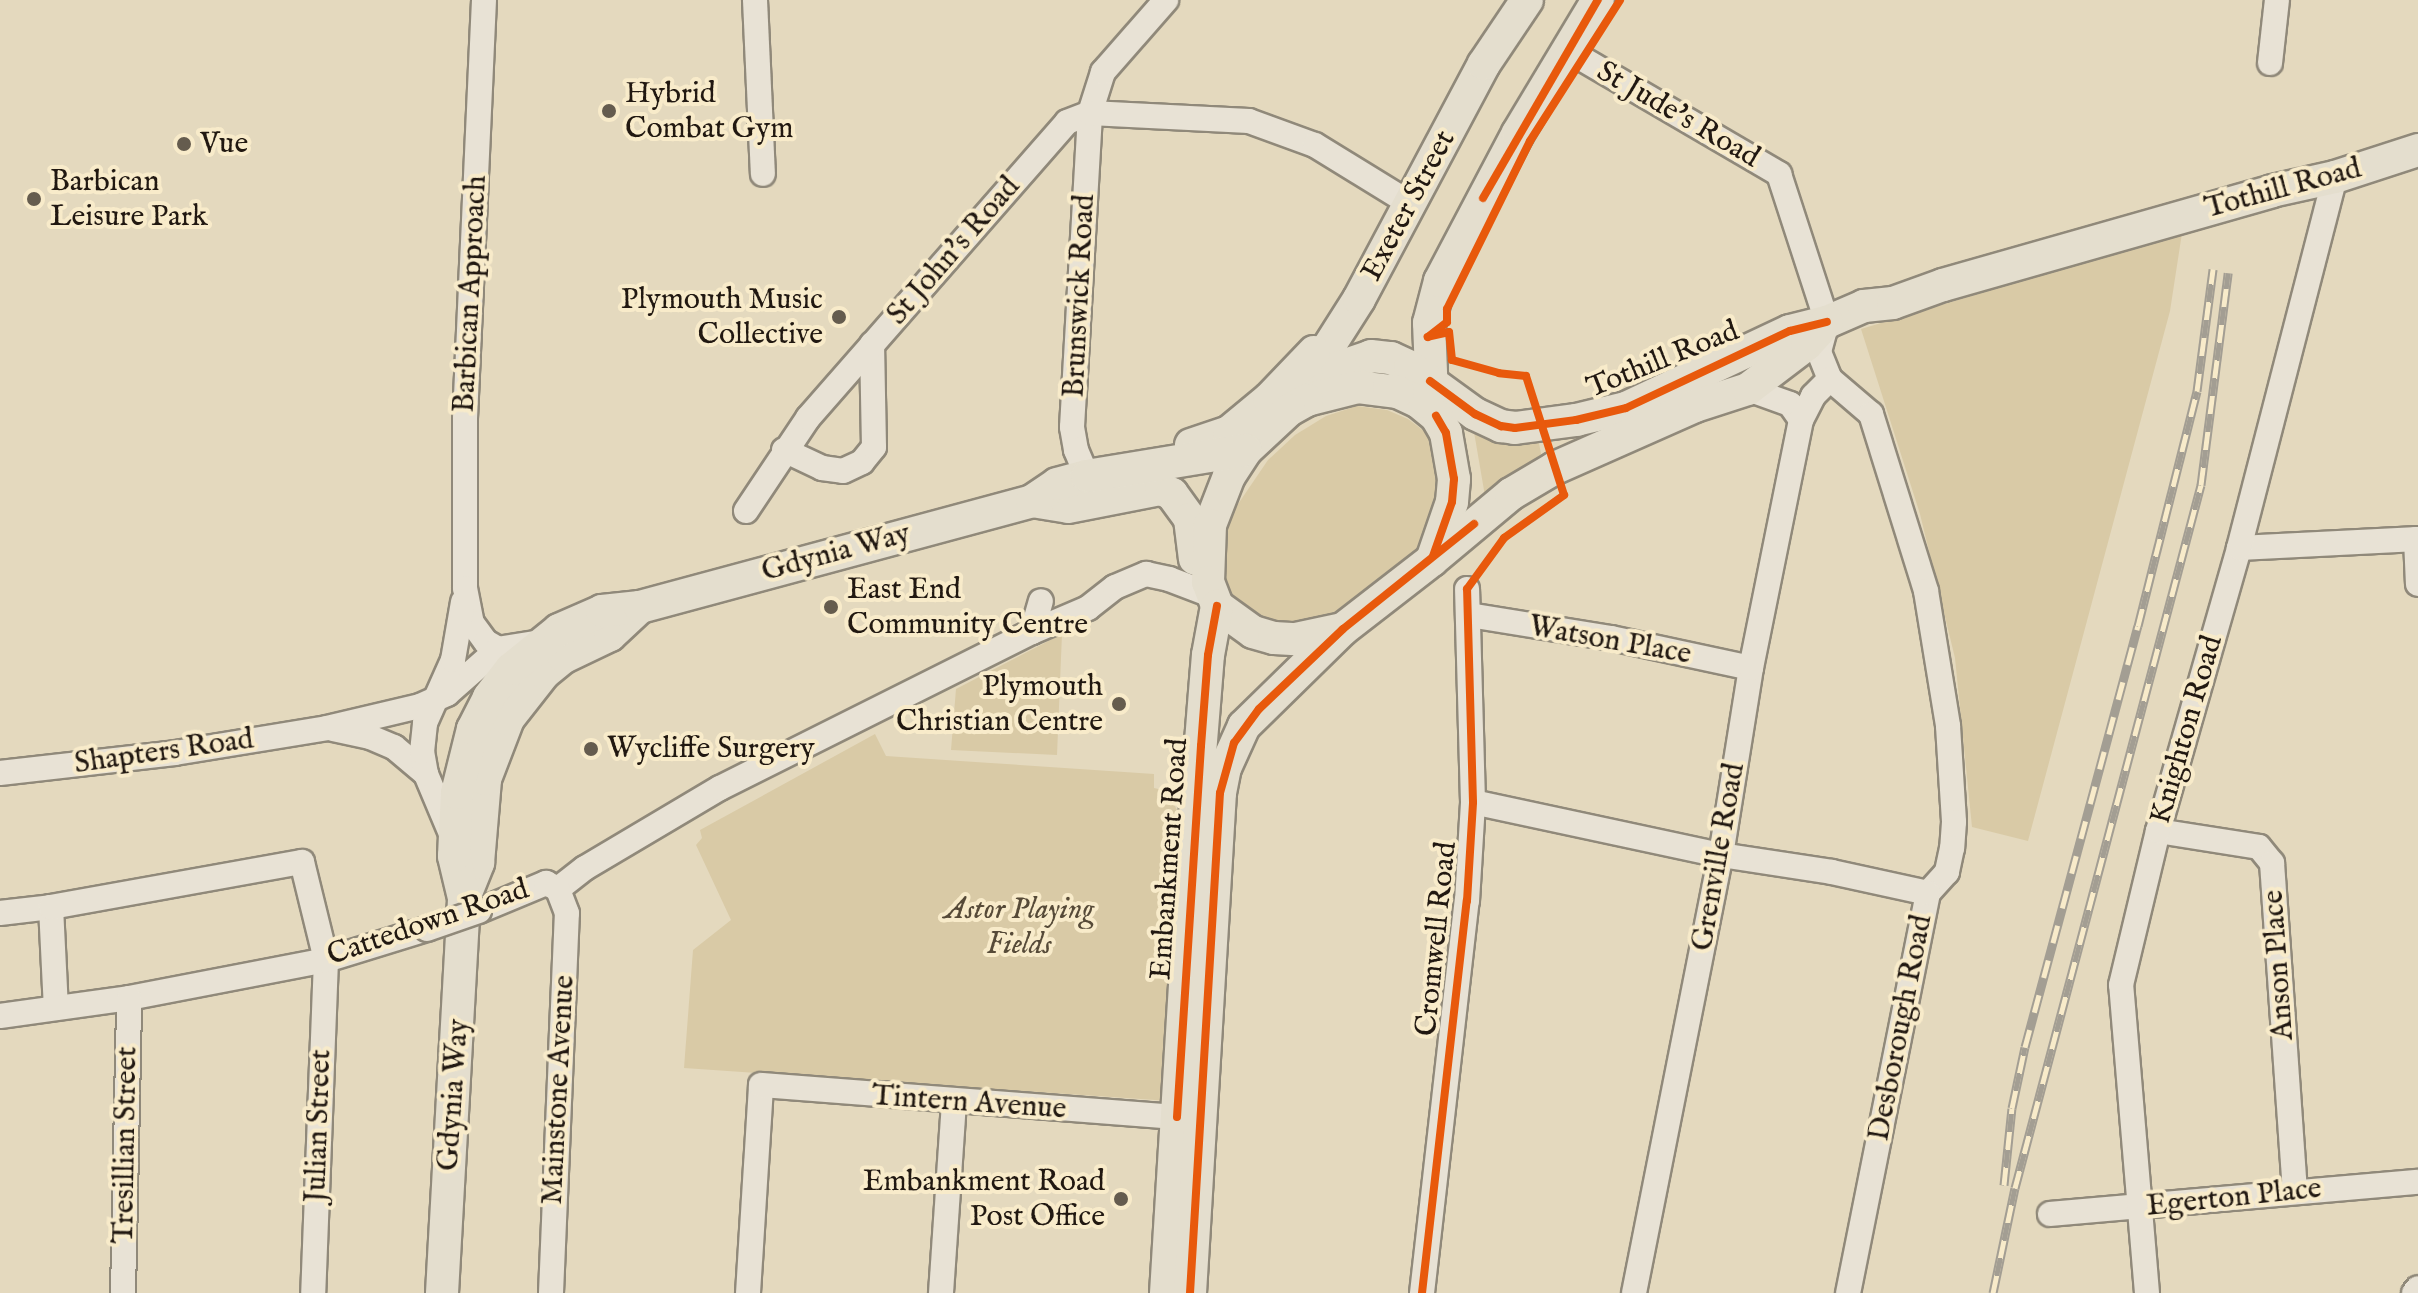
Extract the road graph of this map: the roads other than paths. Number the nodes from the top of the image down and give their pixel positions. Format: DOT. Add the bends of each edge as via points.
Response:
graph roads {
  1 [pos="484,0"];
  2 [pos="755,0"];
  3 [pos="1166,0"];
  4 [pos="1527,0"];
  5 [pos="1598,0"];
  6 [pos="2277,0"];
  7 [pos="1567,50"];
  8 [pos="2270,63"];
  9 [pos="1090,113"];
  10 [pos="2418,150"];
  11 [pos="763,174"];
  12 [pos="2335,177"];
  13 [pos="1411,204"];
  14 [pos="1359,299"];
  15 [pos="1827,322"];
  16 [pos="872,344"];
  17 [pos="1830,379"];
  18 [pos="1430,381"];
  19 [pos="1748,389"];
  20 [pos="1298,405"];
  21 [pos="1436,416"];
  22 [pos="1801,420"];
  23 [pos="784,450"];
  24 [pos="1246,450"];
  25 [pos="1136,465"];
  26 [pos="1087,476"];
  27 [pos="1032,501"];
  28 [pos="746,511"];
  29 [pos="2417,539"];
  30 [pos="2239,548"];
  31 [pos="1432,560"];
  32 [pos="2418,584"];
  33 [pos="465,588"];
  34 [pos="1467,589"];
  35 [pos="1212,594"];
  36 [pos="1041,601"];
  37 [pos="640,607"];
  38 [pos="1469,615"];
  39 [pos="1343,629"];
  40 [pos="1032,632"];
  41 [pos="541,642"];
  42 [pos="498,649"];
  43 [pos="1751,668"];
  44 [pos="434,700"];
  45 [pos="327,728"];
  46 [pos="0,773"];
  47 [pos="426,774"];
  48 [pos="1473,802"];
  49 [pos="2158,831"];
  50 [pos="454,840"];
  51 [pos="1721,855"];
  52 [pos="558,889"];
  53 [pos="1928,893"];
  54 [pos="464,898"];
  55 [pos="51,907"];
  56 [pos="0,913"];
  57 [pos="326,960"];
  58 [pos="129,998"];
  59 [pos="56,1008"];
  60 [pos="0,1016"];
  61 [pos="954,1101"];
  62 [pos="1177,1117"];
  63 [pos="2418,1182"];
  64 [pos="2295,1190"];
  65 [pos="2139,1207"];
  66 [pos="2050,1214"];
  67 [pos="2418,1288"];
  68 [pos="123,1293"];
  69 [pos="313,1293"];
  70 [pos="442,1293"];
  71 [pos="551,1293"];
  72 [pos="748,1293"];
  73 [pos="941,1293"];
  74 [pos="1166,1293"];
  75 [pos="1190,1293"];
  76 [pos="1422,1293"];
  77 [pos="1634,1293"];
  78 [pos="1848,1293"];
  79 [pos="2147,1293"];
  80 [pos="2414,1293"];
  1 -- 33 [label="street, Barbican Approach" via="465,419"];
  2 -- 11 [label="street"];
  3 -- 9 [label="street" via="1103,72"];
  4 -- 13 [label="main road, Exeter Street" via="1484,64"];
  5 -- 7 [label="main road, Exeter Street"];
  6 -- 8 [label="street"];
  7 -- 15 [label="street, St Jude's Road" via="1779,174"];
  7 -- 18 [label="main road, Exeter Street" via="1440,281 1429,323"];
  9 -- 13 [label="street" via="1249,121 1315,145"];
  9 -- 16 [label="street, St John's Road" via="1067,122"];
  9 -- 26 [label="street, Brunswick Road" via="1072,427"];
  10 -- 12 [label="main road, Tothill Road"];
  12 -- 15 [label="main road, Tothill Road" via="1893,303 1864,306"];
  12 -- 30 [label="street, Knighton Road"];
  13 -- 14 [label="main road, Exeter Street"];
  14 -- 20 [label="main road, Exeter Street"];
  14 -- 25 [label="main road" via="1269,399 1229,432 1146,457"];
  15 -- 17 [label="street" via="1819,352"];
  15 -- 18 [label="main road, Tothill Road" via="1790,331 1626,408 1576,420 1501,426"];
  15 -- 19 [label="main road, Tothill Road"];
  16 -- 23 [label="street, St John's Road"];
  16 -- 23 [label="street" via="874,447 862,462 843,471 822,468"];
  17 -- 22 [label="street, Grenville Road" via="1813,396"];
  17 -- 53 [label="street, Desborough Road" via="1871,414 1926,591 1948,726 1954,822 1947,872"];
  18 -- 20 [label="main road, Tothill Road" via="1391,358 1356,358 1337,368"];
  18 -- 21 [label="main road, Exeter Street"];
  19 -- 22 [label="street" via="1790,404"];
  19 -- 31 [label="main road, Tothill Road" via="1695,406 1555,468 1511,494"];
  20 -- 21 [label="main road" via="1358,387 1379,388 1419,402"];
  20 -- 24 [label="main road"];
  21 -- 31 [label="main road" via="1446,433 1454,479 1452,502"];
  22 -- 43 [label="street, Grenville Road"];
  23 -- 28 [label="street, St John's Road"];
  24 -- 25 [label="main road, Gdynia Way" via="1163,466"];
  24 -- 35 [label="main road" via="1229,476 1210,525"];
  25 -- 26 [label="main road, Gdynia Way"];
  26 -- 27 [label="main road, Gdynia Way" via="1057,484"];
  27 -- 35 [label="main road, Gdynia Way" via="1068,507 1146,489 1172,494 1190,519 1196,567"];
  27 -- 37 [label="main road, Gdynia Way"];
  29 -- 30 [label="street"];
  29 -- 32 [label="street"];
  30 -- 49 [label="street, Knighton Road"];
  31 -- 39 [label="main road"];
  33 -- 42 [label="street, Barbican Approach" via="472,623"];
  33 -- 44 [label="street, Barbican Approach" via="453,660"];
  34 -- 38 [label="street, Cromwell Road"];
  35 -- 39 [label="main road" via="1253,632 1274,638"];
  35 -- 40 [label="street, Cattedown Road" via="1146,574 1115,587 1088,608"];
  35 -- 62 [label="main road, Embankment Road"];
  36 -- 40 [label="street"];
  37 -- 41 [label="main road, Gdynia Way" via="602,611"];
  37 -- 54 [label="main road, Gdynia Way" via="610,635 544,673 508,719 485,779 478,863"];
  38 -- 43 [label="street, Watson Place"];
  38 -- 48 [label="street, Cromwell Road"];
  39 -- 75 [label="main road, Embankment Road" via="1244,726 1225,768"];
  40 -- 52 [label="street, Cattedown Road" via="720,788"];
  41 -- 42 [label="street"];
  41 -- 50 [label="main road, Gdynia Way" via="502,680 477,720 461,769"];
  42 -- 44 [label="street, Shapters Road"];
  43 -- 51 [label="street, Grenville Road"];
  44 -- 45 [label="street, Shapters Road"];
  44 -- 47 [label="street, Barbican Approach" via="423,735"];
  45 -- 46 [label="street, Shapters Road" via="175,753"];
  45 -- 47 [label="street, Shapters Road" via="394,747"];
  47 -- 50 [label="street, Barbican Approach"];
  48 -- 51 [label="street"];
  48 -- 76 [label="street, Cromwell Road"];
  49 -- 64 [label="street, Anson Place" via="2259,847 2272,863"];
  49 -- 65 [label="street, Knighton Road" via="2121,985"];
  50 -- 54 [label="main road, Gdynia Way"];
  51 -- 53 [label="street"];
  51 -- 77 [label="street, Grenville Road"];
  52 -- 57 [label="street, Cattedown Road, bridge" via="546,883 504,902"];
  52 -- 71 [label="street, Mainstone Avenue" via="567,913"];
  53 -- 78 [label="street, Desborough Road"];
  54 -- 70 [label="main road, Gdynia Way"];
  55 -- 56 [label="street"];
  55 -- 57 [label="street, Julian Street" via="302,862"];
  55 -- 59 [label="street"];
  57 -- 58 [label="street, Cattedown Road"];
  57 -- 69 [label="street, Julian Street"];
  58 -- 59 [label="street, Cattedown Road"];
  58 -- 68 [label="street, Tresillian Street"];
  59 -- 60 [label="street, Cattedown Road"];
  61 -- 62 [label="street, Tintern Avenue"];
  61 -- 72 [label="street, Tintern Avenue" via="761,1085"];
  61 -- 73 [label="street"];
  62 -- 74 [label="main road, Embankment Road"];
  63 -- 64 [label="street, Egerton Place"];
  64 -- 65 [label="street, Egerton Place"];
  65 -- 66 [label="street, Egerton Place"];
  65 -- 79 [label="street, Knighton Road"];
  67 -- 80 [label="street"];
}
